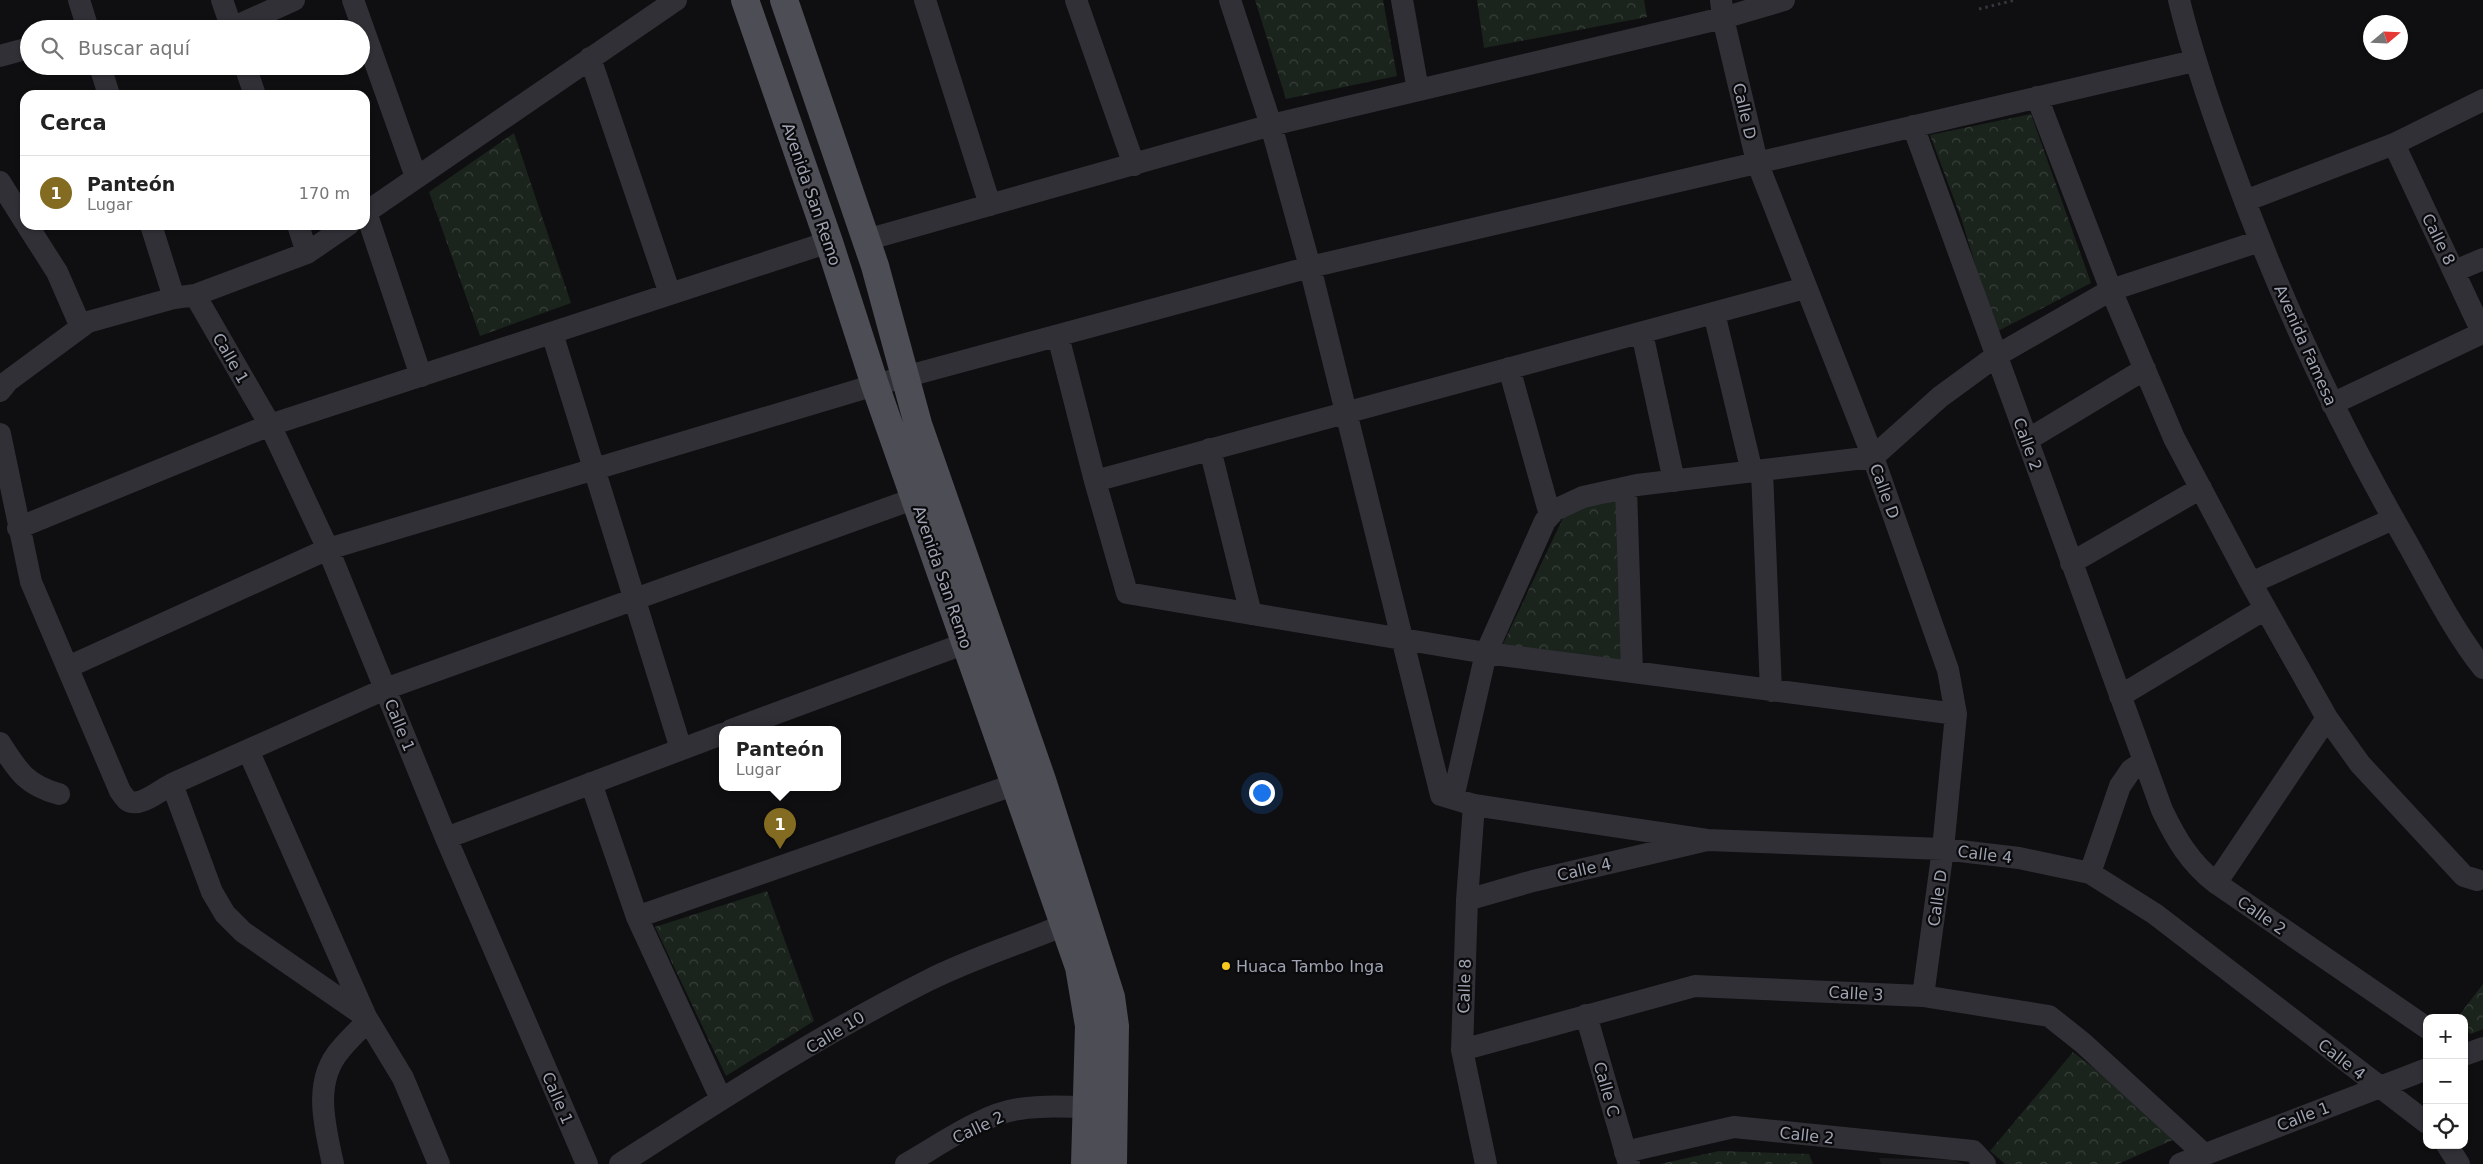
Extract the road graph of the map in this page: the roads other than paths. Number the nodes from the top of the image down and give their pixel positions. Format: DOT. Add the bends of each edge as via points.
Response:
graph roads {
  1 [pos="79,0"];
  2 [pos="222,0"];
  3 [pos="294,0"];
  4 [pos="353,0"];
  5 [pos="676,0"];
  6 [pos="745,0"];
  7 [pos="784,0"];
  8 [pos="924,0"];
  9 [pos="1076,0"];
  10 [pos="1230,0"];
  11 [pos="1402,0"];
  12 [pos="1784,0"];
  13 [pos="2179,0"];
  14 [pos="1722,9"];
  15 [pos="85,20"];
  16 [pos="229,20"];
  17 [pos="250,20"];
  18 [pos="360,20"];
  19 [pos="370,48"];
  20 [pos="20,50"];
  21 [pos="0,56"];
  22 [pos="590,58"];
  23 [pos="2194,61"];
  24 [pos="103,75"];
  25 [pos="248,75"];
  26 [pos="107,90"];
  27 [pos="252,90"];
  28 [pos="1418,90"];
  29 [pos="2037,97"];
  30 [pos="2483,100"];
  31 [pos="1271,125"];
  32 [pos="1913,126"];
  33 [pos="2394,144"];
  34 [pos="1757,162"];
  35 [pos="1134,164"];
  36 [pos="416,178"];
  37 [pos="0,182"];
  38 [pos="2245,201"];
  39 [pos="990,205"];
  40 [pos="370,209"];
  41 [pos="20,214"];
  42 [pos="370,224"];
  43 [pos="30,230"];
  44 [pos="153,230"];
  45 [pos="300,230"];
  46 [pos="341,230"];
  47 [pos="866,240"];
  48 [pos="2260,241"];
  49 [pos="829,242"];
  50 [pos="308,253"];
  51 [pos="2483,259"];
  52 [pos="1310,267"];
  53 [pos="2455,271"];
  54 [pos="1806,288"];
  55 [pos="2111,290"];
  56 [pos="670,294"];
  57 [pos="185,296"];
  58 [pos="1714,313"];
  59 [pos="81,327"];
  60 [pos="552,333"];
  61 [pos="1642,333"];
  62 [pos="2483,333"];
  63 [pos="1058,336"];
  64 [pos="1996,356"];
  65 [pos="1510,368"];
  66 [pos="2145,369"];
  67 [pos="421,376"];
  68 [pos="904,377"];
  69 [pos="3,384"];
  70 [pos="875,385"];
  71 [pos="2332,404"];
  72 [pos="1345,413"];
  73 [pos="270,425"];
  74 [pos="0,434"];
  75 [pos="2026,440"];
  76 [pos="1210,449"];
  77 [pos="1873,457"];
  78 [pos="594,470"];
  79 [pos="1757,472"];
  80 [pos="1094,481"];
  81 [pos="1674,481"];
  82 [pos="1626,488"];
  83 [pos="2201,488"];
  84 [pos="916,498"];
  85 [pos="1550,515"];
  86 [pos="2393,519"];
  87 [pos="18,528"];
  88 [pos="328,549"];
  89 [pos="2071,563"];
  90 [pos="2251,583"];
  91 [pos="634,599"];
  92 [pos="2265,609"];
  93 [pos="1250,614"];
  94 [pos="1402,640"];
  95 [pos="966,643"];
  96 [pos="1486,653"];
  97 [pos="68,667"];
  98 [pos="2483,668"];
  99 [pos="1632,672"];
  100 [pos="385,688"];
  101 [pos="1771,691"];
  102 [pos="2120,696"];
  103 [pos="1956,714"];
  104 [pos="2327,718"];
  105 [pos="742,726"];
  106 [pos="719,735"];
  107 [pos="0,743"];
  108 [pos="681,749"];
  109 [pos="248,750"];
  110 [pos="2144,761"];
  111 [pos="591,783"];
  112 [pos="172,784"];
  113 [pos="1016,784"];
  114 [pos="60,794"];
  115 [pos="1453,798"];
  116 [pos="1474,805"];
  117 [pos="446,838"];
  118 [pos="1708,840"];
  119 [pos="1943,849"];
  120 [pos="2090,873"];
  121 [pos="2481,879"];
  122 [pos="2216,883"];
  123 [pos="1467,900"];
  124 [pos="637,917"];
  125 [pos="1064,925"];
  126 [pos="1923,996"];
  127 [pos="1586,1015"];
  128 [pos="367,1019"];
  129 [pos="2423,1025"];
  130 [pos="1462,1050"];
  131 [pos="2423,1070"];
  132 [pos="2378,1087"];
  133 [pos="721,1099"];
  134 [pos="1086,1108"];
  135 [pos="1114,1108"];
  136 [pos="2423,1120"];
  137 [pos="2450,1149"];
  138 [pos="2204,1154"];
  139 [pos="1627,1158"];
  140 [pos="333,1164"];
  141 [pos="439,1164"];
  142 [pos="587,1164"];
  143 [pos="620,1164"];
  144 [pos="906,1164"];
  145 [pos="1085,1164"];
  146 [pos="1113,1164"];
  147 [pos="1486,1164"];
  148 [pos="1985,1164"];
  149 [pos="2180,1164"];
  150 [pos="2459,1164"];
  1 -- 15 [label="street"];
  2 -- 16 [label="street"];
  3 -- 17 [label="street"];
  4 -- 18 [label="street"];
  5 -- 22 [label="street"];
  6 -- 49 [label="main road, Avenida San Remo"];
  7 -- 47 [label="main road, Avenida San Remo"];
  8 -- 39 [label="street"];
  9 -- 35 [label="street"];
  10 -- 31 [label="street"];
  11 -- 28 [label="street"];
  12 -- 14 [label="street"];
  13 -- 23 [label="street, Avenida Famesa"];
  14 -- 28 [label="street"];
  14 -- 34 [label="street, Calle D"];
  19 -- 36 [label="street"];
  20 -- 21 [label="street"];
  22 -- 36 [label="street"];
  22 -- 56 [label="street"];
  23 -- 29 [label="street"];
  23 -- 38 [label="street, Avenida Famesa"];
  24 -- 26 [label="street"];
  25 -- 27 [label="street"];
  28 -- 31 [label="street"];
  29 -- 32 [label="street"];
  29 -- 55 [label="street"];
  30 -- 33 [label="street"];
  31 -- 35 [label="street"];
  31 -- 52 [label="street"];
  32 -- 34 [label="street"];
  32 -- 64 [label="street, Calle 2"];
  33 -- 38 [label="street"];
  33 -- 53 [label="street, Calle 8"];
  34 -- 52 [label="street"];
  34 -- 54 [label="street, Calle D"];
  35 -- 39 [label="street"];
  36 -- 40 [label="street"];
  37 -- 41 [label="street"];
  38 -- 48 [label="street, Avenida Famesa"];
  39 -- 47 [label="street"];
  42 -- 67 [label="street"];
  43 -- 59 [label="street" via="57,272"];
  44 -- 57 [label="street, Calle 1"];
  45 -- 50 [label="street"];
  46 -- 50 [label="street"];
  47 -- 68 [label="main road, Avenida San Remo"];
  48 -- 55 [label="street"];
  48 -- 71 [label="street, Avenida Famesa"];
  49 -- 56 [label="street"];
  49 -- 70 [label="main road, Avenida San Remo"];
  50 -- 57 [label="street"];
  51 -- 53 [label="street"];
  52 -- 63 [label="street"];
  52 -- 72 [label="street"];
  53 -- 62 [label="street, Calle 8"];
  54 -- 58 [label="street"];
  54 -- 77 [label="street, Calle D"];
  55 -- 64 [label="street"];
  55 -- 66 [label="street"];
  56 -- 60 [label="street"];
  57 -- 59 [label="street" via="88,322"];
  57 -- 73 [label="street, Calle 1"];
  58 -- 61 [label="street"];
  58 -- 79 [label="street"];
  59 -- 69 [label="street"];
  60 -- 67 [label="street"];
  60 -- 78 [label="street"];
  61 -- 65 [label="street"];
  61 -- 81 [label="street"];
  62 -- 71 [label="street"];
  63 -- 68 [label="street"];
  63 -- 80 [label="street"];
  64 -- 75 [label="street, Calle 2"];
  64 -- 77 [label="street" via="1940,397"];
  65 -- 72 [label="street"];
  65 -- 85 [label="street"];
  66 -- 75 [label="street"];
  66 -- 83 [label="street" via="2174,438"];
  67 -- 73 [label="street"];
  68 -- 70 [label="street"];
  68 -- 135 [label="main road, Avenida San Remo" via="1042,780 1109,988 1115,1026"];
  70 -- 78 [label="street"];
  70 -- 84 [label="main road, Avenida San Remo"];
  71 -- 86 [label="street, Avenida Famesa"];
  72 -- 76 [label="street"];
  72 -- 94 [label="street"];
  73 -- 87 [label="street"];
  73 -- 88 [label="street, Calle 1"];
  74 -- 87 [label="street"];
  75 -- 89 [label="street, Calle 2"];
  76 -- 80 [label="street"];
  76 -- 93 [label="street"];
  77 -- 79 [label="street"];
  77 -- 103 [label="street, Calle D" via="1938,636"];
  78 -- 88 [label="street"];
  78 -- 91 [label="street"];
  79 -- 81 [label="street"];
  79 -- 101 [label="street"];
  80 -- 93 [label="street" via="1127,593"];
  81 -- 82 [label="street"];
  82 -- 85 [label="street" via="1583,497"];
  82 -- 99 [label="street"];
  83 -- 89 [label="street"];
  83 -- 90 [label="street"];
  84 -- 91 [label="street"];
  84 -- 95 [label="main road, Avenida San Remo"];
  85 -- 96 [label="street"];
  86 -- 90 [label="street"];
  86 -- 98 [label="street, Avenida Famesa"];
  87 -- 97 [label="street" via="31,582"];
  88 -- 97 [label="street"];
  88 -- 100 [label="street, Calle 1"];
  89 -- 102 [label="street, Calle 2"];
  90 -- 92 [label="street"];
  91 -- 100 [label="street"];
  91 -- 108 [label="street"];
  92 -- 102 [label="street"];
  92 -- 104 [label="street"];
  93 -- 94 [label="street"];
  94 -- 96 [label="street"];
  94 -- 115 [label="street" via="1441,795"];
  95 -- 105 [label="street"];
  95 -- 113 [label="main road, Avenida San Remo"];
  96 -- 99 [label="street"];
  96 -- 115 [label="street"];
  97 -- 112 [label="street" via="127,800 146,799"];
  99 -- 101 [label="street"];
  100 -- 109 [label="street"];
  100 -- 117 [label="street, Calle 1"];
  101 -- 103 [label="street"];
  102 -- 110 [label="street, Calle 2"];
  103 -- 119 [label="street, Calle D"];
  104 -- 121 [label="street" via="2360,764 2464,876"];
  104 -- 122 [label="street"];
  106 -- 108 [label="street"];
  107 -- 114 [label="street" via="22,776"];
  108 -- 111 [label="street"];
  109 -- 112 [label="street"];
  109 -- 128 [label="street"];
  110 -- 120 [label="street" via="2131,770 2120,786"];
  110 -- 122 [label="street, Calle 2" via="2177,841 2190,860"];
  111 -- 117 [label="street"];
  111 -- 124 [label="street"];
  112 -- 128 [label="street" via="212,892 225,914 243,932"];
  113 -- 124 [label="street"];
  113 -- 125 [label="main road, Avenida San Remo"];
  115 -- 116 [label="street"];
  116 -- 118 [label="street"];
  116 -- 123 [label="street, Calle 8"];
  117 -- 142 [label="street, Calle 1"];
  118 -- 119 [label="street, Calle 4"];
  118 -- 123 [label="street, Calle 4"];
  119 -- 120 [label="street, Calle 4" via="2019,858"];
  119 -- 126 [label="street, Calle D"];
  120 -- 132 [label="street, Calle 4" via="2155,914"];
  122 -- 129 [label="street, Calle 2"];
  123 -- 130 [label="street, Calle 8"];
  124 -- 133 [label="street"];
  125 -- 133 [label="street, Calle 10" via="920,984"];
  125 -- 134 [label="main road, Avenida San Remo" via="1079,967 1086,1000 1089,1026"];
  126 -- 127 [label="street, Calle 3" via="1695,986"];
  126 -- 138 [label="street, Calle 3" via="2049,1016"];
  127 -- 130 [label="street, Calle 3"];
  127 -- 139 [label="street, Calle C"];
  128 -- 140 [label="street" via="340,1049 326,1072 324,1122"];
  128 -- 141 [label="street" via="403,1078"];
  130 -- 147 [label="street, Calle 8"];
  131 -- 132 [label="street, Calle 1"];
  132 -- 136 [label="street, Calle 4"];
  132 -- 138 [label="street, Calle 1"];
  133 -- 143 [label="street, Calle 10"];
  134 -- 135 [label="street, Calle 2"];
  134 -- 144 [label="street, Calle 2" via="1018,1109 985,1120"];
  134 -- 145 [label="main road, Avenida San Remo"];
  135 -- 146 [label="main road, Avenida San Remo"];
  137 -- 150 [label="street"];
  138 -- 149 [label="street, Calle 1"];
  139 -- 148 [label="street, Calle 2" via="1734,1127 1973,1151"];
}
